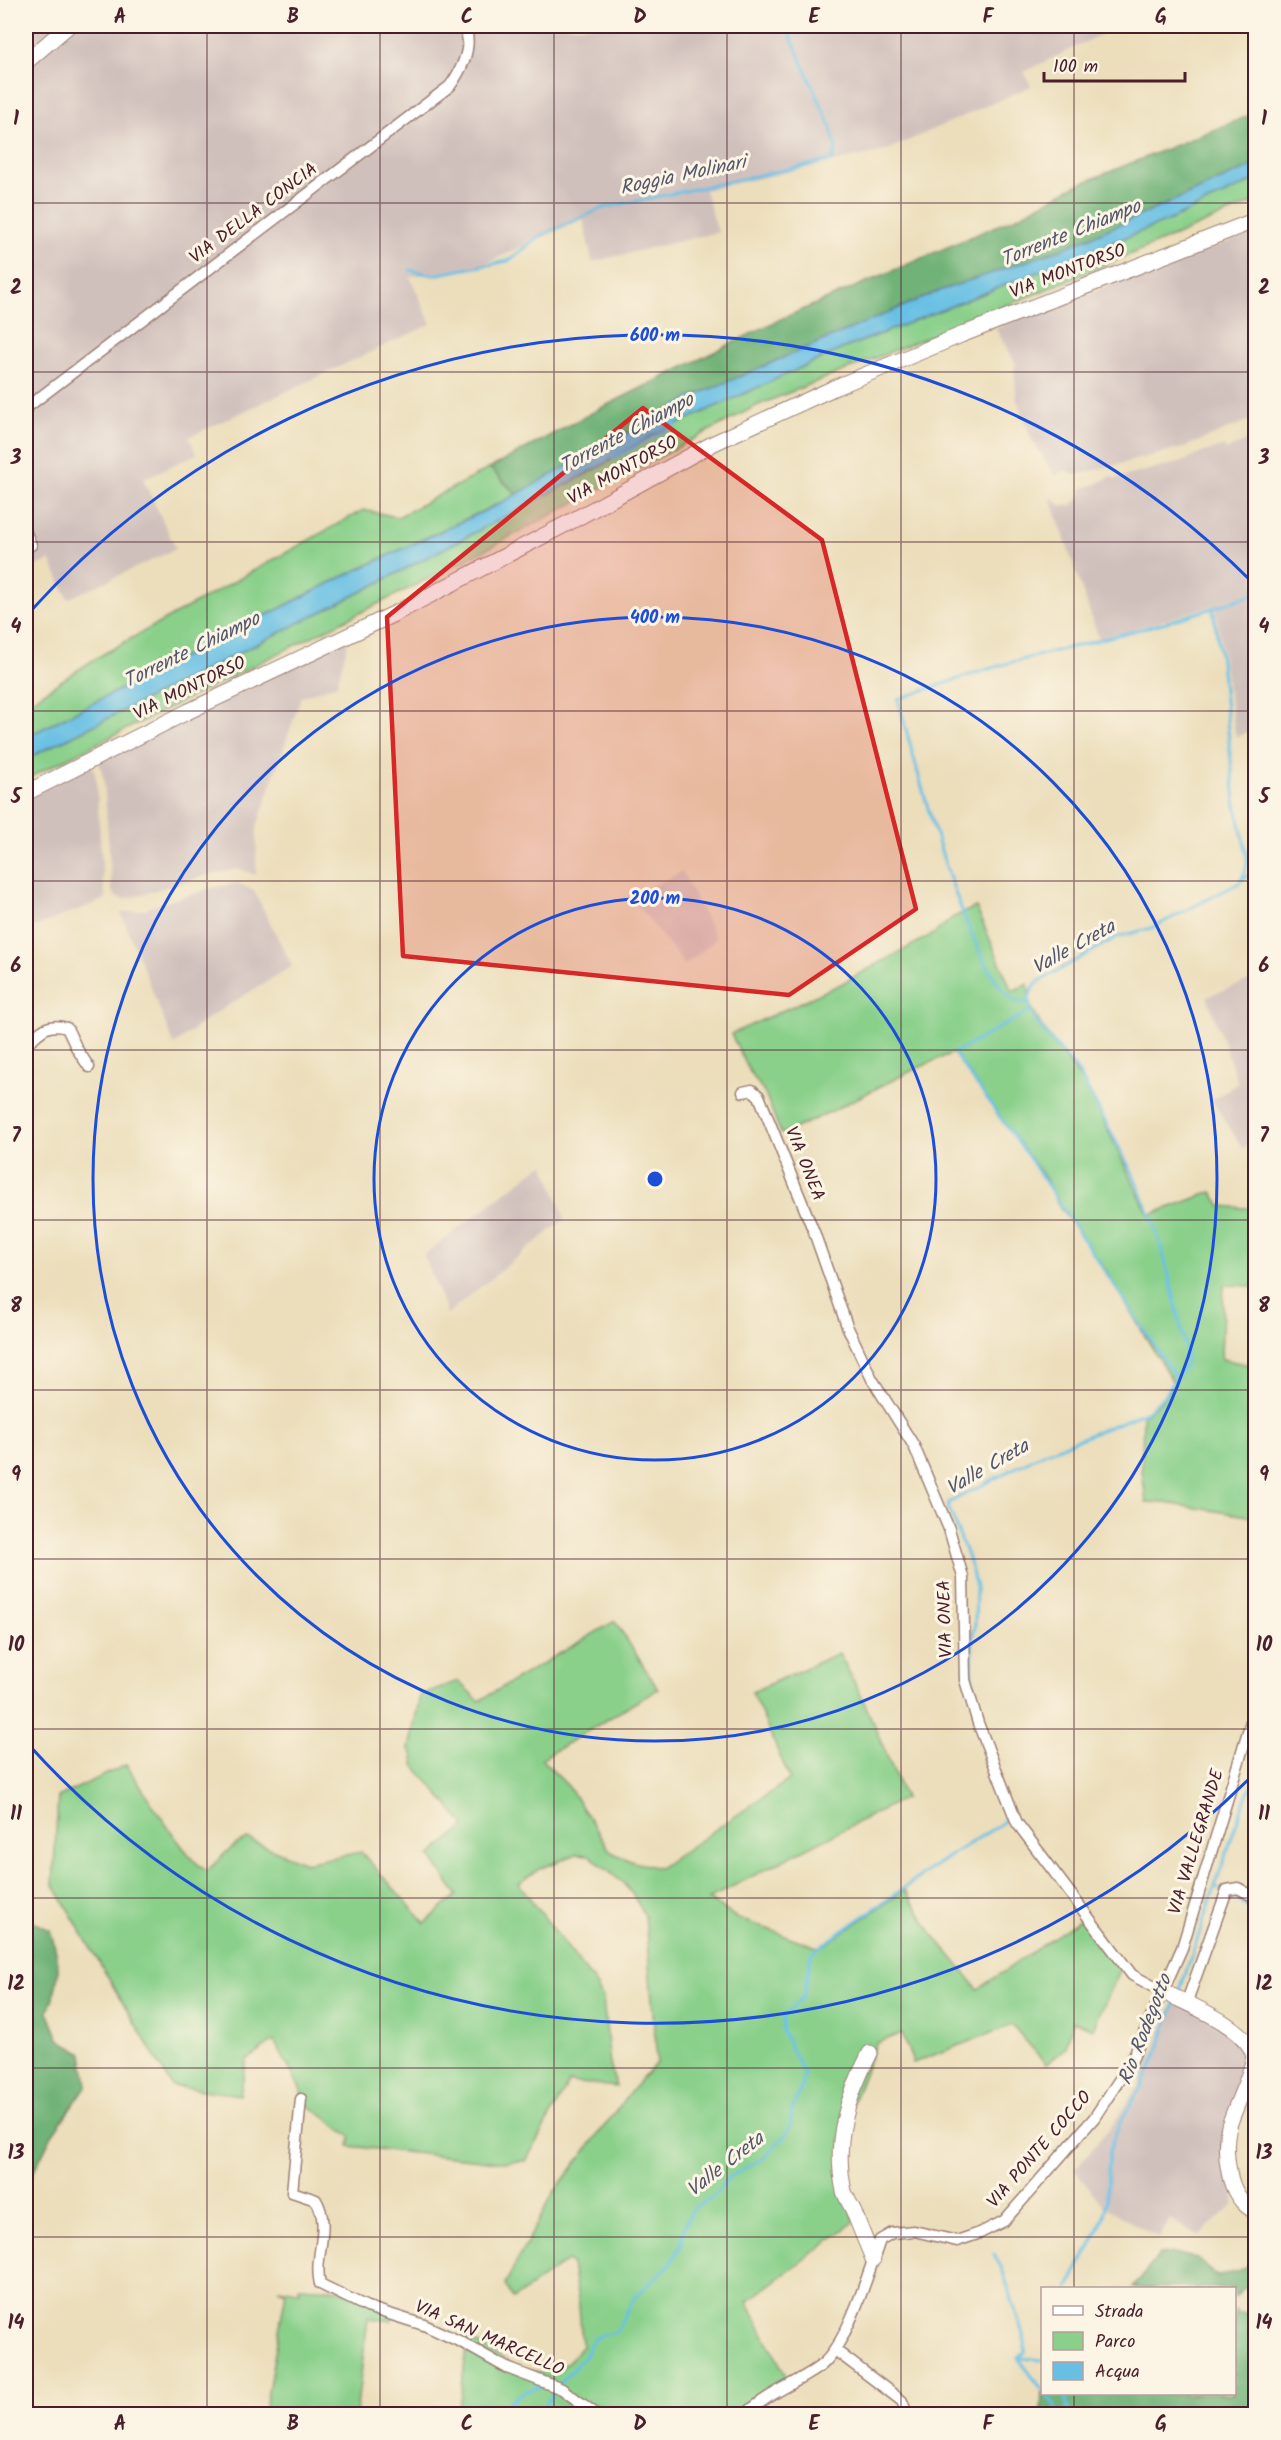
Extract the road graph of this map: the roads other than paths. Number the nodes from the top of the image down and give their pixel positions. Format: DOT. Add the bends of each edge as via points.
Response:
graph roads {
  1 [pos="68,26"];
  2 [pos="465,26"];
  3 [pos="26,62"];
  4 [pos="1256,220"];
  5 [pos="26,408"];
  6 [pos="26,533"];
  7 [pos="31,545"];
  8 [pos="26,793"];
  9 [pos="26,1044"];
  10 [pos="89,1067"];
  11 [pos="743,1092"];
  12 [pos="1256,1700"];
  13 [pos="1256,1898"];
  14 [pos="1176,1998"];
  15 [pos="870,2053"];
  16 [pos="301,2099"];
  17 [pos="1256,2212"];
  18 [pos="873,2259"];
  19 [pos="835,2350"];
  20 [pos="596,2415"];
  21 [pos="746,2415"];
  22 [pos="907,2415"];
  1 -- 3 [label="main road"];
  2 -- 5 [label="street, VIA DELLA CONCIA" via="468,32 464,67 450,86"];
  4 -- 8 [label="main road, VIA MONTORSO" via="961,335 714,443 396,613"];
  6 -- 7 [label="street"];
  9 -- 10 [label="street" via="39,1031 55,1025 68,1028"];
  11 -- 14 [label="street, VIA ONEA" via="753,1090 759,1096 847,1326 872,1379 914,1446 949,1529 963,1577 965,1680 1017,1823 1132,1975"];
  12 -- 14 [label="street, VIA VALLEGRANDE" via="1182,1948"];
  13 -- 14 [label="street" via="1238,1888 1225,1894"];
  14 -- 17 [label="main road" via="1227,2025 1254,2056 1229,2127 1227,2160 1231,2186 1241,2201"];
  14 -- 18 [label="street, VIA PONTE COCCO" via="1094,2118 1004,2221 957,2241 914,2231 892,2233 880,2240"];
  15 -- 18 [label="main road" via="849,2100 839,2158 845,2194"];
  16 -- 20 [label="street, VIA SAN MARCELLO" via="292,2192 316,2200 321,2208 317,2273 320,2283 367,2307 424,2325 507,2368 562,2389"];
  18 -- 19 [label="street, VIA PONTE COCCO"];
  19 -- 21 [label="street, VIA PONTE COCCO" via="822,2366 758,2403"];
  19 -- 22 [label="street" via="902,2401"];
}
